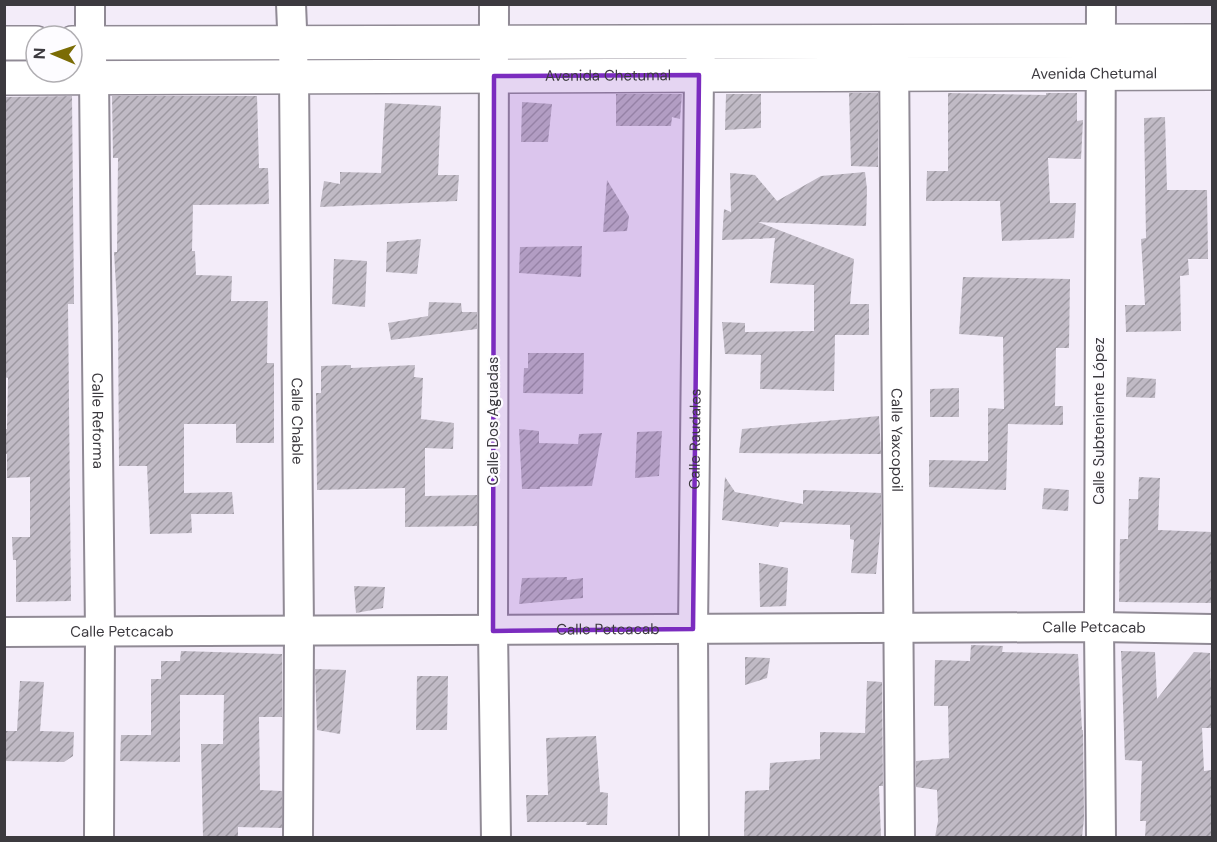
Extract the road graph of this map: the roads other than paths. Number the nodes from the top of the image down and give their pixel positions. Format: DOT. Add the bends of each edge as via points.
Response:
graph roads {
  1 [pos="90,4"];
  2 [pos="291,4"];
  3 [pos="494,4"];
  4 [pos="1101,4"];
  5 [pos="84,30"];
  6 [pos="1212,41"];
  7 [pos="494,42"];
  8 [pos="702,42"];
  9 [pos="893,42"];
  10 [pos="1101,42"];
  11 [pos="4,43"];
  12 [pos="24,43"];
  13 [pos="84,43"];
  14 [pos="292,43"];
  15 [pos="84,51"];
  16 [pos="1212,73"];
  17 [pos="1101,74"];
  18 [pos="699,75"];
  19 [pos="894,75"];
  20 [pos="494,76"];
  21 [pos="294,77"];
  22 [pos="4,78"];
  23 [pos="94,78"];
  24 [pos="1099,627"];
  25 [pos="1212,628"];
  26 [pos="693,630"];
  27 [pos="898,630"];
  28 [pos="99,631"];
  29 [pos="299,631"];
  30 [pos="493,631"];
  31 [pos="4,632"];
  32 [pos="99,837"];
  33 [pos="298,837"];
  34 [pos="496,837"];
  35 [pos="694,837"];
  36 [pos="900,837"];
  37 [pos="1101,837"];
  1 -- 5 [label="street, Calle Reforma"];
  2 -- 14 [label="street, Calle Chable"];
  3 -- 7 [label="street, Calle Dos Aguadas"];
  4 -- 10 [label="street, Calle Subteniente López"];
  6 -- 10 [label="main road"];
  7 -- 8 [label="main road"];
  7 -- 14 [label="main road"];
  7 -- 20 [label="street, Calle Dos Aguadas"];
  8 -- 9 [label="main road"];
  8 -- 18 [label="street, Calle Raudales"];
  9 -- 10 [label="main road"];
  9 -- 19 [label="street, Calle Yaxcopoil"];
  10 -- 17 [label="street, Calle Subteniente López"];
  11 -- 12 [label="main road"];
  13 -- 14 [label="main road"];
  14 -- 21 [label="street, Calle Chable"];
  15 -- 23 [label="street, Calle Reforma"];
  16 -- 17 [label="main road, Avenida Chetumal"];
  17 -- 19 [label="main road, Avenida Chetumal"];
  17 -- 24 [label="street, Calle Subteniente López"];
  18 -- 19 [label="main road, Avenida Chetumal"];
  18 -- 20 [label="main road, Avenida Chetumal"];
  18 -- 26 [label="street, Calle Raudales"];
  19 -- 27 [label="street, Calle Yaxcopoil"];
  20 -- 21 [label="main road, Avenida Chetumal"];
  20 -- 30 [label="street, Calle Dos Aguadas"];
  21 -- 23 [label="main road, Avenida Chetumal"];
  21 -- 29 [label="street, Calle Chable"];
  22 -- 23 [label="main road, Avenida Chetumal"];
  23 -- 28 [label="street, Calle Reforma"];
  24 -- 25 [label="street, Calle Petcacab"];
  24 -- 27 [label="street, Calle Petcacab"];
  24 -- 37 [label="street, Calle Subteniente López"];
  26 -- 27 [label="street, Calle Petcacab"];
  26 -- 30 [label="street, Calle Petcacab"];
  26 -- 35 [label="street, Calle Raudales"];
  27 -- 36 [label="street, Calle Yaxcopoil"];
  28 -- 29 [label="street, Calle Petcacab"];
  28 -- 31 [label="street, Calle Petcacab"];
  28 -- 32 [label="street, Calle Reforma"];
  29 -- 30 [label="street, Calle Petcacab"];
  29 -- 33 [label="street, Calle Chable"];
  30 -- 34 [label="street, Calle Dos Aguadas"];
}
